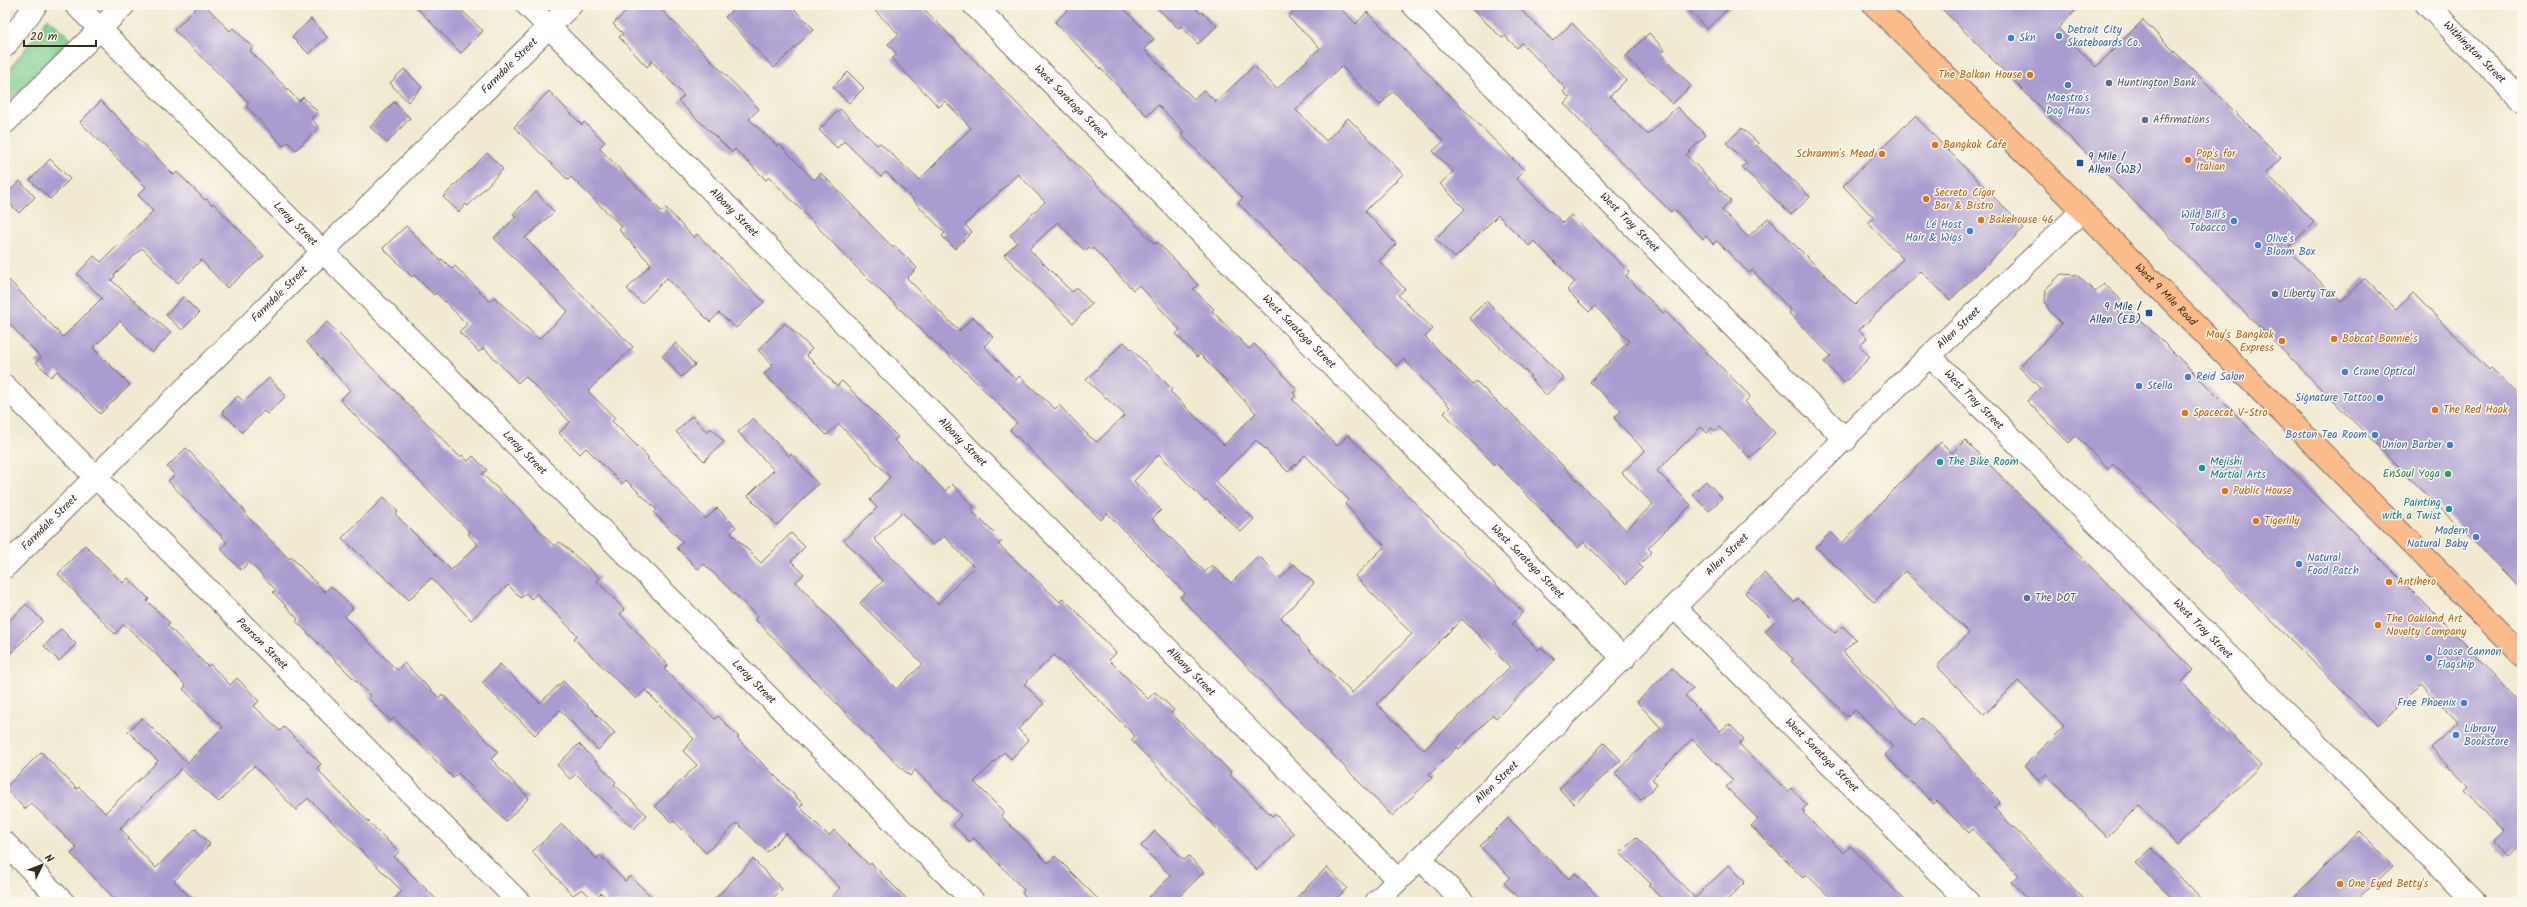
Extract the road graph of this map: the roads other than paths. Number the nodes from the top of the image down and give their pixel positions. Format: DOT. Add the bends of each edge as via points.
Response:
graph roads {
  1 [pos="36,5"];
  2 [pos="76,5"];
  3 [pos="124,5"];
  4 [pos="527,5"];
  5 [pos="571,5"];
  6 [pos="974,5"];
  7 [pos="1413,5"];
  8 [pos="1874,5"];
  9 [pos="2427,5"];
  10 [pos="101,28"];
  11 [pos="548,28"];
  12 [pos="5,46"];
  13 [pos="2522,100"];
  14 [pos="5,123"];
  15 [pos="2082,211"];
  16 [pos="323,252"];
  17 [pos="1930,356"];
  18 [pos="5,386"];
  19 [pos="1846,440"];
  20 [pos="95,477"];
  21 [pos="5,567"];
  22 [pos="1675,608"];
  23 [pos="2522,655"];
  24 [pos="1624,659"];
  25 [pos="5,843"];
  26 [pos="1420,858"];
  27 [pos="1398,880"];
  28 [pos="63,902"];
  29 [pos="519,902"];
  30 [pos="974,902"];
  31 [pos="1376,902"];
  32 [pos="1463,902"];
  33 [pos="1968,902"];
  34 [pos="2475,902"];
  1 -- 12 [label="street"];
  2 -- 10 [label="street, Leroy Street"];
  3 -- 10 [label="street"];
  4 -- 11 [label="street, Albany Street"];
  5 -- 11 [label="street, Farmdale Street"];
  6 -- 24 [label="street, West Saratoga Street"];
  7 -- 19 [label="street, West Troy Street"];
  8 -- 15 [label="main road, West 9 Mile Road"];
  9 -- 13 [label="street, Withington Street"];
  10 -- 14 [label="street"];
  10 -- 16 [label="street, Leroy Street"];
  11 -- 16 [label="street, Farmdale Street"];
  11 -- 27 [label="street, Albany Street"];
  15 -- 17 [label="street, Allen Street"];
  15 -- 23 [label="main road, West 9 Mile Road"];
  16 -- 20 [label="street, Farmdale Street"];
  16 -- 30 [label="street, Leroy Street"];
  17 -- 19 [label="street, Allen Street"];
  17 -- 34 [label="street, West Troy Street"];
  18 -- 20 [label="street, Pearson Street"];
  19 -- 22 [label="street, Allen Street"];
  20 -- 21 [label="street, Farmdale Street"];
  20 -- 29 [label="street, Pearson Street"];
  22 -- 24 [label="street, Allen Street"];
  22 -- 33 [label="street, West Saratoga Street"];
  24 -- 26 [label="street, Allen Street"];
  25 -- 28 [label="street"];
  26 -- 27 [label="street, Allen Street"];
  26 -- 32 [label="street"];
  27 -- 31 [label="street, Allen Street"];
}
